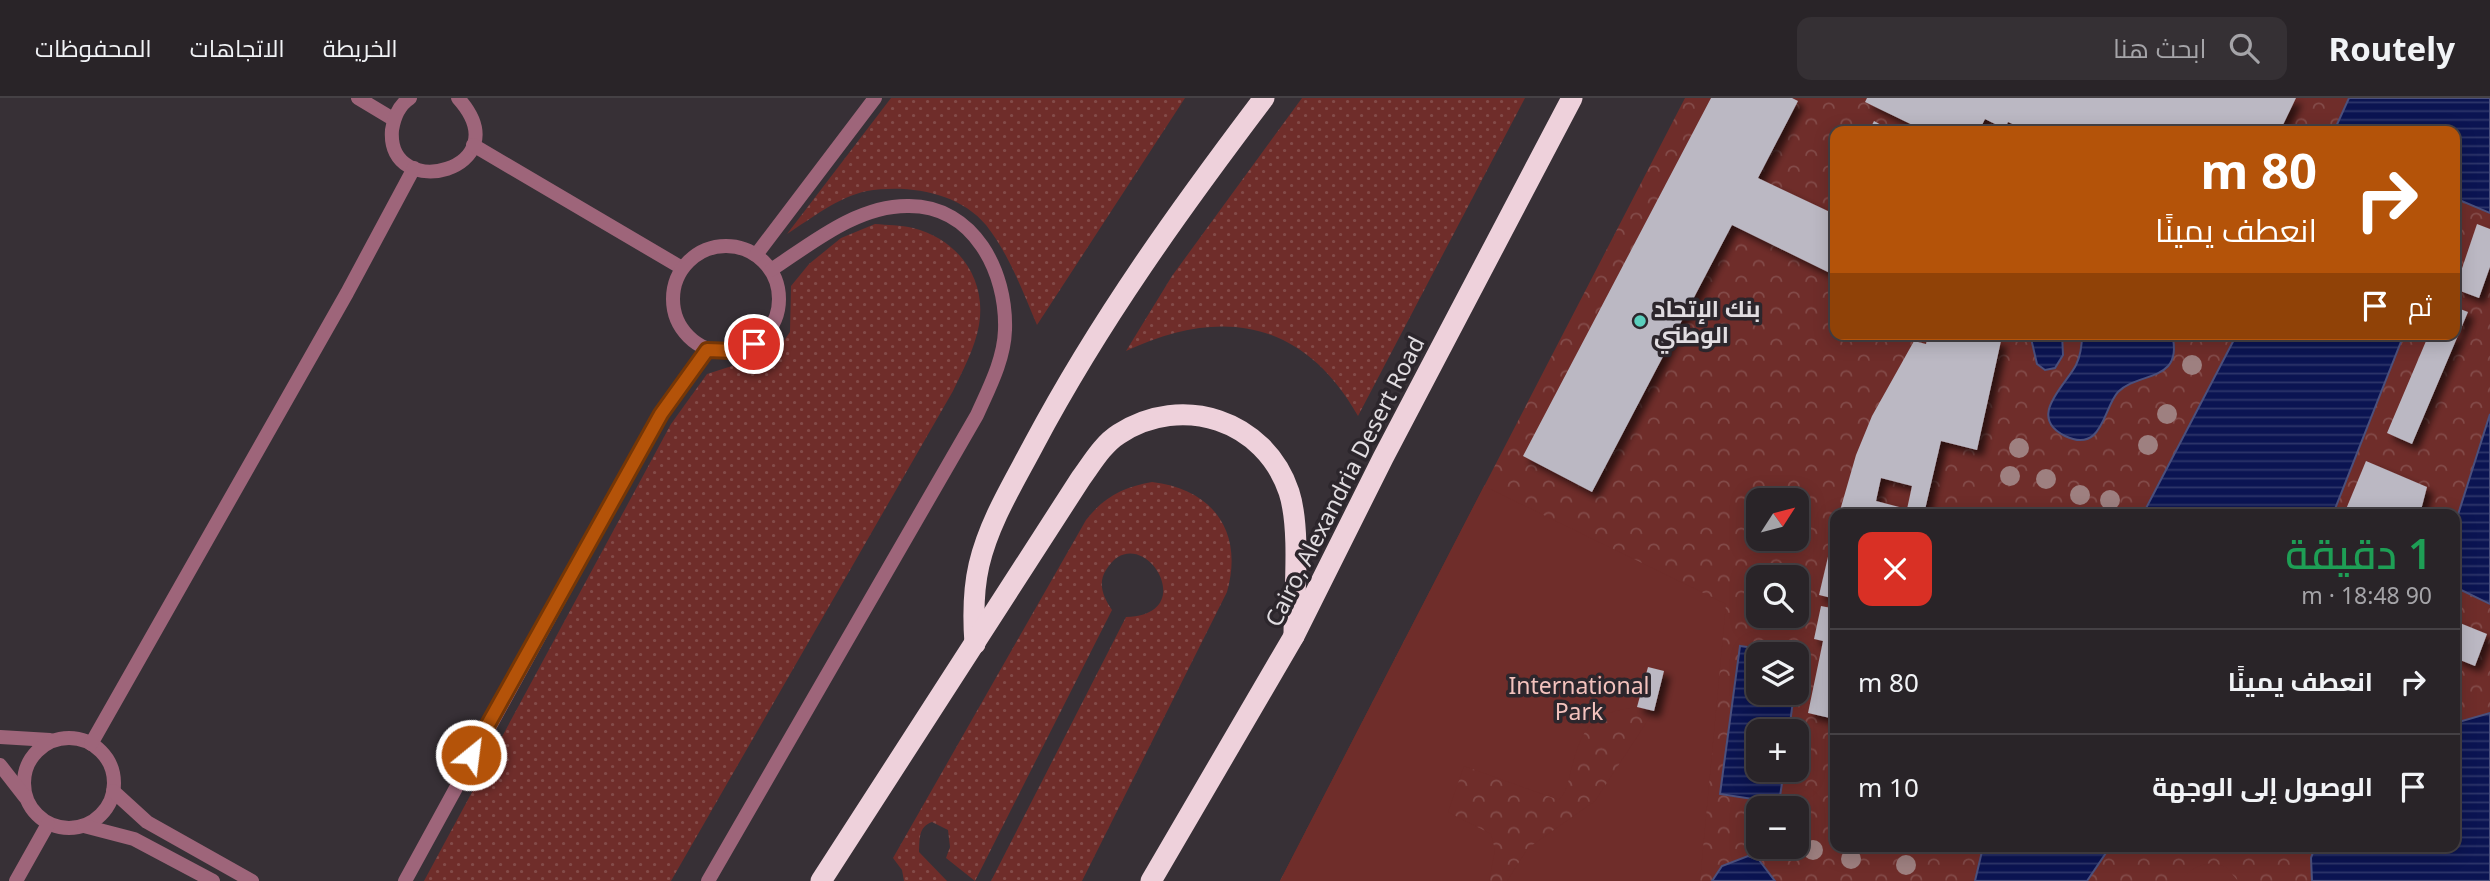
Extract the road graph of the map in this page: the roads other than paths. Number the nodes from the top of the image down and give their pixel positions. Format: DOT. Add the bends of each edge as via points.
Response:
graph roads {
  1 [pos="358,98"];
  2 [pos="410,98"];
  3 [pos="458,98"];
  4 [pos="875,98"];
  5 [pos="1264,98"];
  6 [pos="1572,98"];
  7 [pos="393,118"];
  8 [pos="473,145"];
  9 [pos="414,169"];
  10 [pos="756,255"];
  11 [pos="682,268"];
  12 [pos="771,270"];
  13 [pos="707,350"];
  14 [pos="1294,636"];
  15 [pos="975,644"];
  16 [pos="0,737"];
  17 [pos="55,740"];
  18 [pos="91,744"];
  19 [pos="0,765"];
  20 [pos="113,791"];
  21 [pos="26,798"];
  22 [pos="48,824"];
  23 [pos="84,826"];
  24 [pos="16,881"];
  25 [pos="213,881"];
  26 [pos="252,881"];
  27 [pos="405,881"];
  28 [pos="708,881"];
  29 [pos="821,881"];
  30 [pos="1151,881"];
  1 -- 7 [label="lane"];
  2 -- 7 [label="lane"];
  3 -- 8 [label="lane" via="475,127"];
  4 -- 10 [label="lane"];
  5 -- 15 [label="highway" via="1142,263 1036,441 980,562 974,589"];
  6 -- 14 [label="highway, Cairo, Alexandria Desert Road"];
  7 -- 9 [label="lane" via="392,138 399,156"];
  8 -- 9 [label="lane" via="464,160 449,171 431,174"];
  8 -- 11 [label="lane"];
  9 -- 18 [label="lane"];
  10 -- 11 [label="lane" via="737,247 717,246 697,254"];
  10 -- 12 [label="lane"];
  11 -- 13 [label="lane" via="674,287 673,307 681,327"];
  12 -- 13 [label="lane" via="778,290 777,311 769,330 754,344 734,351"];
  12 -- 28 [label="lane" via="865,214 908,206 943,211 983,248 1001,279 1005,331 998,368 977,415"];
  13 -- 27 [label="lane" via="661,414"];
  14 -- 15 [label="highway" via="1294,522 1279,469 1263,447 1242,430 1192,414 1140,422 1098,455"];
  14 -- 30 [label="highway, Cairo, Alexandria Desert Road"];
  15 -- 29 [label="highway"];
  16 -- 17 [label="lane"];
  17 -- 18 [label="lane" via="73,738"];
  17 -- 21 [label="lane" via="39,748 28,762"];
  18 -- 20 [label="lane" via="109,764"];
  19 -- 21 [label="lane"];
  20 -- 23 [label="lane" via="108,806"];
  20 -- 26 [label="lane" via="147,822"];
  21 -- 22 [label="lane" via="34,813"];
  22 -- 23 [label="lane" via="66,829"];
  22 -- 24 [label="lane"];
  23 -- 25 [label="lane" via="134,839"];
}
